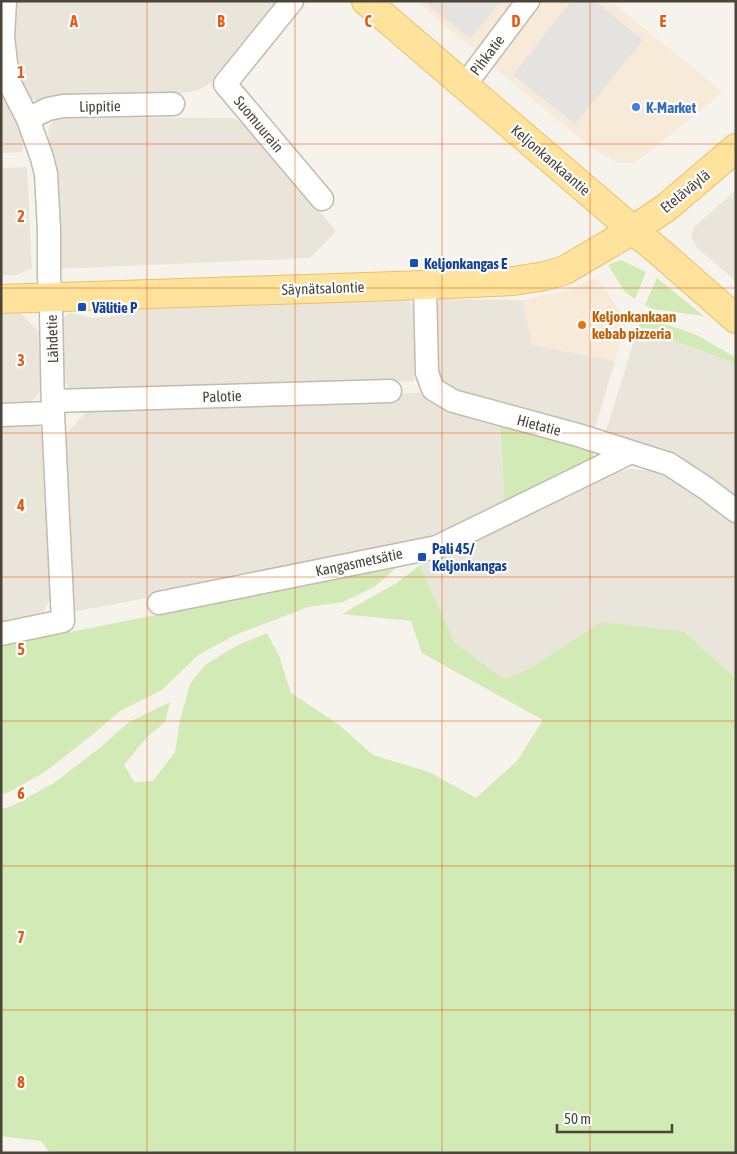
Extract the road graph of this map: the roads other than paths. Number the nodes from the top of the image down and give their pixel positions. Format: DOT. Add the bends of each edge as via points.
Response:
graph roads {
  1 [pos="5,1"];
  2 [pos="292,1"];
  3 [pos="366,1"];
  4 [pos="528,1"];
  5 [pos="464,86"];
  6 [pos="173,104"];
  7 [pos="28,119"];
  8 [pos="736,148"];
  9 [pos="322,199"];
  10 [pos="633,230"];
  11 [pos="424,285"];
  12 [pos="51,297"];
  13 [pos="1,299"];
  14 [pos="736,319"];
  15 [pos="390,391"];
  16 [pos="54,407"];
  17 [pos="1,415"];
  18 [pos="631,452"];
  19 [pos="736,511"];
  20 [pos="158,603"];
  21 [pos="1,634"];
  1 -- 7 [label="street, Lähdetie" via="3,37 8,80"];
  2 -- 9 [label="street, Suomuurain" via="225,84"];
  3 -- 5 [label="main road, Keljonkankaantie"];
  4 -- 5 [label="street, Pihkatie"];
  5 -- 10 [label="main road, Keljonkankaantie"];
  6 -- 7 [label="street, Lippitie" via="63,106"];
  7 -- 12 [label="street, Lähdetie" via="46,174"];
  8 -- 10 [label="main road, Eteläväylä" via="667,207"];
  10 -- 11 [label="main road, Säynätsalontie" via="565,270 545,276 513,281"];
  10 -- 14 [label="main road, Keljonkankaantie"];
  11 -- 12 [label="main road, Säynätsalontie"];
  11 -- 18 [label="street, Hietatie" via="426,373 433,389 452,401"];
  12 -- 13 [label="main road, Säynätsalontie"];
  12 -- 16 [label="street, Lähdetie"];
  15 -- 16 [label="street, Palotie"];
  16 -- 17 [label="street, Palotie"];
  16 -- 21 [label="street, Lähdetie" via="63,621"];
  18 -- 19 [label="street, Hietatie" via="669,464"];
  18 -- 20 [label="street, Kangasmetsätie" via="437,547"];
}
